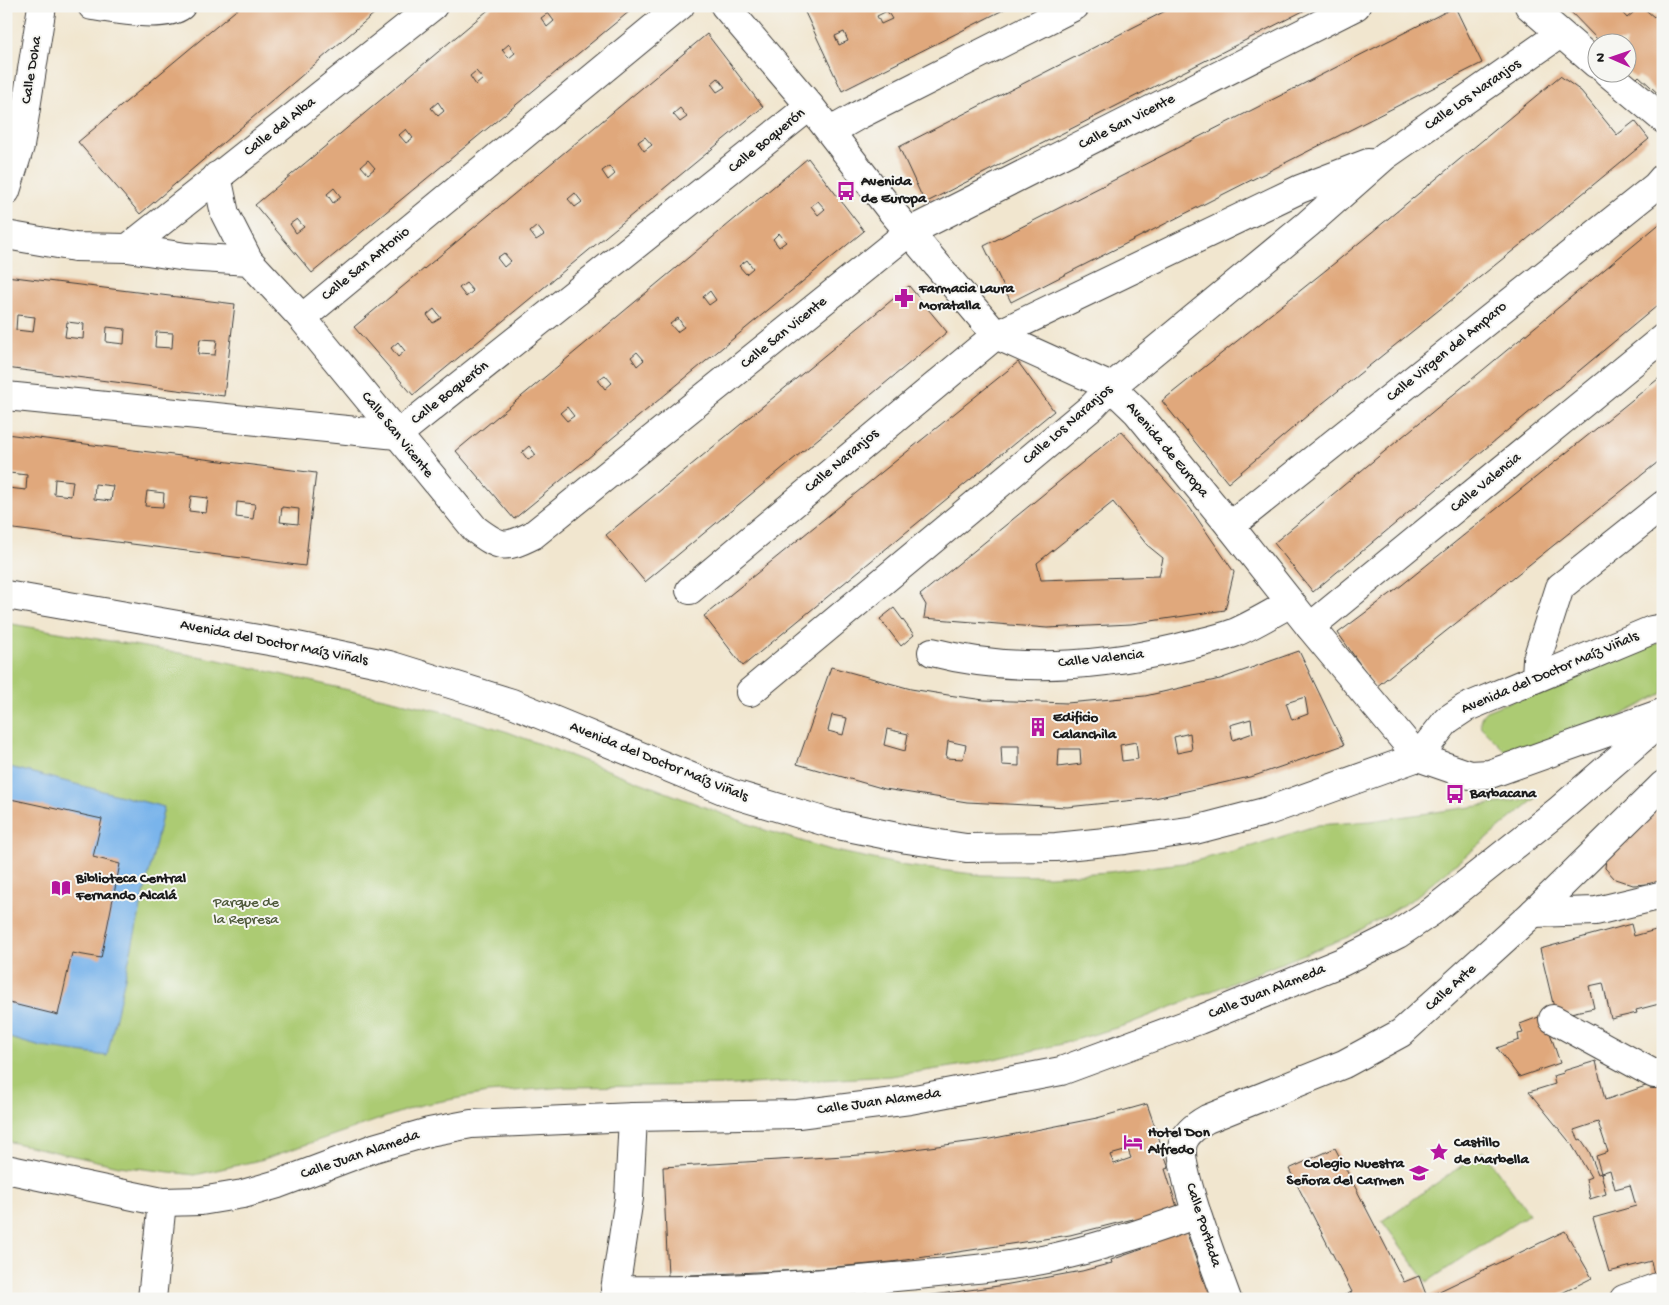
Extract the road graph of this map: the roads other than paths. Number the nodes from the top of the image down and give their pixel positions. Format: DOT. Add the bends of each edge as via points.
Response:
graph roads {
  1 [pos="42,6"];
  2 [pos="92,6"];
  3 [pos="181,6"];
  4 [pos="434,6"];
  5 [pos="680,6"];
  6 [pos="1075,6"];
  7 [pos="1356,6"];
  8 [pos="1528,6"];
  9 [pos="726,7"];
  10 [pos="1560,34"];
  11 [pos="1586,56"];
  12 [pos="1619,82"];
  13 [pos="810,106"];
  14 [pos="1663,119"];
  15 [pos="831,131"];
  16 [pos="1385,156"];
  17 [pos="218,176"];
  18 [pos="1661,184"];
  19 [pos="6,190"];
  20 [pos="909,232"];
  21 [pos="6,235"];
  22 [pos="128,248"];
  23 [pos="249,261"];
  24 [pos="302,318"];
  25 [pos="996,334"];
  26 [pos="1663,338"];
  27 [pos="1111,387"];
  28 [pos="17,397"];
  29 [pos="397,435"];
  30 [pos="1663,505"];
  31 [pos="1230,526"];
  32 [pos="690,590"];
  33 [pos="6,594"];
  34 [pos="1291,603"];
  35 [pos="1310,627"];
  36 [pos="1663,628"];
  37 [pos="932,652"];
  38 [pos="1536,677"];
  39 [pos="750,692"];
  40 [pos="1663,713"];
  41 [pos="1663,720"];
  42 [pos="1418,756"];
  43 [pos="1663,786"];
  44 [pos="1663,895"];
  45 [pos="1533,913"];
  46 [pos="1553,1019"];
  47 [pos="1658,1073"];
  48 [pos="633,1116"];
  49 [pos="1196,1126"];
  50 [pos="6,1169"];
  51 [pos="162,1202"];
  52 [pos="1197,1214"];
  53 [pos="1663,1285"];
  54 [pos="152,1299"];
  55 [pos="1227,1299"];
  56 [pos="1624,1299"];
  1 -- 19 [label="street, Calle Doha" via="20,146"];
  2 -- 3 [label="street" via="139,12 174,12"];
  4 -- 17 [label="street, Calle del Alba"];
  5 -- 24 [label="street, Calle San Antonio"];
  6 -- 15 [label="street"];
  7 -- 20 [label="street, Calle San Vicente"];
  8 -- 10 [label="street"];
  9 -- 13 [label="street, Avenida de Europa"];
  10 -- 11 [label="street"];
  10 -- 16 [label="street, Calle Los Naranjos"];
  12 -- 14 [label="street"];
  13 -- 15 [label="street, Avenida de Europa"];
  13 -- 29 [label="street, Calle Boquerón"];
  15 -- 20 [label="street, Avenida de Europa"];
  16 -- 25 [label="street, Calle Los Naranjos" via="1300,189"];
  16 -- 27 [label="street, Calle Los Naranjos"];
  17 -- 22 [label="street, Calle del Alba"];
  17 -- 23 [label="street" via="224,214"];
  18 -- 31 [label="street, Calle Virgen del Amparo"];
  20 -- 25 [label="street, Avenida de Europa"];
  20 -- 29 [label="street, Calle San Vicente" via="533,535 514,544 495,544 475,529"];
  21 -- 22 [label="street" via="75,247"];
  22 -- 23 [label="street" via="186,257"];
  23 -- 24 [label="street"];
  24 -- 29 [label="street, Calle San Vicente"];
  25 -- 27 [label="street, Avenida de Europa"];
  25 -- 32 [label="street, Calle Naranjos"];
  26 -- 35 [label="street, Calle Valencia"];
  27 -- 31 [label="street, Avenida de Europa" via="1137,412"];
  27 -- 39 [label="street, Calle Los Naranjos" via="1086,412"];
  28 -- 29 [label="street, Calle Boquerón"];
  30 -- 38 [label="street" via="1560,587 1537,659"];
  31 -- 34 [label="street, Avenida de Europa"];
  33 -- 42 [label="street, Avenida del Doctor Maíz Viñals" via="389,665 512,703 730,794 833,824 966,848 1056,847 1195,830 1268,811"];
  34 -- 35 [label="street, Avenida de Europa"];
  34 -- 37 [label="street, Calle Valencia" via="1233,633 1131,659 1081,664 1009,665 963,660"];
  35 -- 42 [label="street, Avenida de Europa"];
  36 -- 38 [label="street, Avenida del Doctor Maíz Viñals"];
  38 -- 42 [label="street, Avenida del Doctor Maíz Viñals" via="1465,708 1447,720"];
  40 -- 42 [label="street" via="1490,774 1470,775"];
  41 -- 48 [label="street, Calle Juan Alameda" via="1558,811 1431,912 1398,934 1342,962 1199,1020 1061,1070 910,1100 798,1114"];
  43 -- 45 [label="street, Calle Arte"];
  44 -- 45 [label="street" via="1596,911"];
  45 -- 49 [label="street, Calle Arte" via="1401,1033 1344,1064"];
  46 -- 47 [label="street"];
  48 -- 51 [label="street, Calle Juan Alameda" via="454,1127 374,1148 243,1194 201,1201"];
  48 -- 52 [label="street" via="629,1198 615,1290 693,1291 770,1287 991,1267 1051,1258 1111,1243"];
  49 -- 52 [label="street, Calle Portada" via="1183,1141 1181,1154"];
  50 -- 51 [label="street, Calle Juan Alameda"];
  51 -- 54 [label="street"];
  52 -- 55 [label="street, Calle Portada"];
  53 -- 56 [label="street"];
}
